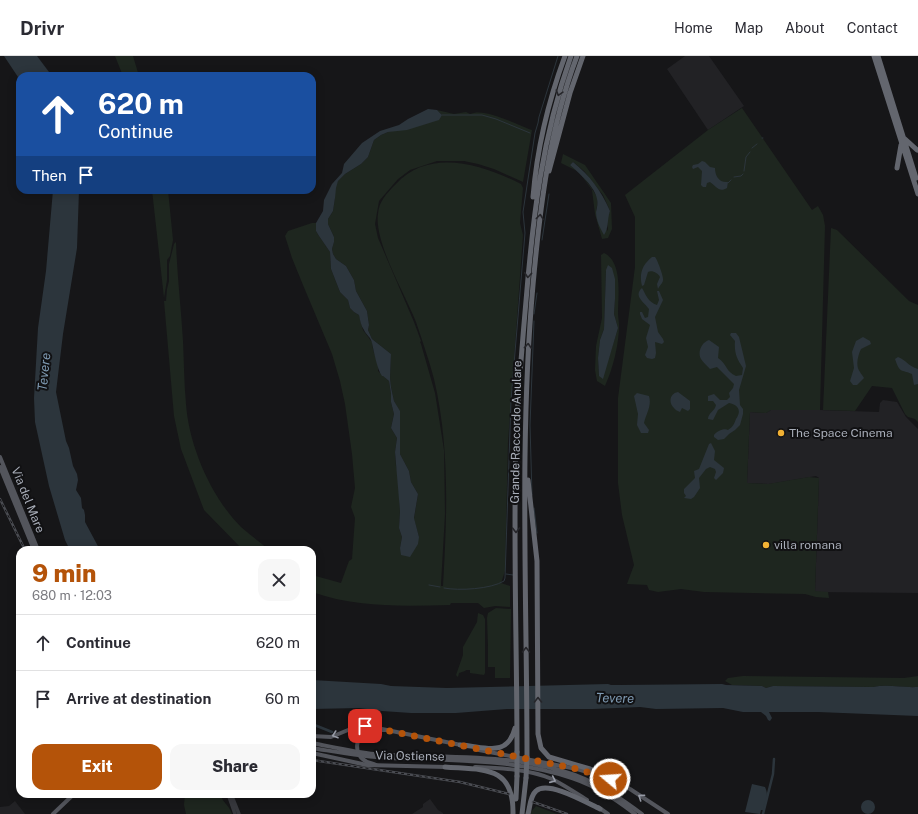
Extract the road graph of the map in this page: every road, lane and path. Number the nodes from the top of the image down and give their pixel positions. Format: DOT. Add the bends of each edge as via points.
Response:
graph roads {
  1 [pos="565,56"];
  2 [pos="571,56"];
  3 [pos="577,56"];
  4 [pos="584,56"];
  5 [pos="874,56"];
  6 [pos="878,56"];
  7 [pos="901,135"];
  8 [pos="918,150"];
  9 [pos="897,168"];
  10 [pos="918,182"];
  11 [pos="918,194"];
  12 [pos="542,197"];
  13 [pos="532,236"];
  14 [pos="525,455"];
  15 [pos="0,457"];
  16 [pos="0,467"];
  17 [pos="32,546"];
  18 [pos="36,546"];
  19 [pos="517,714"];
  20 [pos="385,730"];
  21 [pos="316,736"];
  22 [pos="316,744"];
  23 [pos="460,745"];
  24 [pos="316,749"];
  25 [pos="316,755"];
  26 [pos="376,765"];
  27 [pos="445,767"];
  28 [pos="614,780"];
  29 [pos="70,798"];
  30 [pos="229,798"];
  31 [pos="232,798"];
  32 [pos="600,809"];
  33 [pos="53,814"];
  34 [pos="235,814"];
  35 [pos="238,814"];
  36 [pos="514,814"];
  37 [pos="522,814"];
  38 [pos="528,814"];
  39 [pos="608,814"];
  40 [pos="636,814"];
  41 [pos="642,814"];
  42 [pos="668,814"];
  1 -- 13 [label="highway, Grande Raccordo Anulare" via="540,141"];
  2 -- 13 [label="highway, Grande Raccordo Anulare, one-way" via="549,128 539,178"];
  3 -- 12 [label="highway, Grande Raccordo Anulare" via="555,129"];
  4 -- 12 [label="highway" via="563,116"];
  5 -- 7 [label="highway"];
  6 -- 7 [label="highway"];
  7 -- 8 [label="highway"];
  7 -- 9 [label="highway"];
  7 -- 10 [label="highway"];
  7 -- 11 [label="highway"];
  14 -- 12 [label="highway, Grande Raccordo Anulare, one-way" via="529,339"];
  13 -- 19 [label="highway, Grande Raccordo Anulare, one-way" via="516,438"];
  28 -- 14 [label="highway, one-way" via="590,769 549,757 542,750 538,739 537,550"];
  37 -- 14 [label="highway, Grande Raccordo Anulare, one-way, bridge" via="527,757"];
  15 -- 18 [label="main road, Via del Mare"];
  16 -- 17 [label="main road"];
  19 -- 23 [label="highway" via="510,741 503,747 495,749"];
  19 -- 36 [label="highway, Grande Raccordo Anulare, bridge"];
  20 -- 21 [label="main road, Via Ostiense, one-way, bridge" via="360,726 331,737"];
  20 -- 23 [label="main road, Via Ostiense"];
  20 -- 26 [label="main road, bridge" via="367,731 357,742 360,757"];
  22 -- 41 [label="main road" via="372,753 493,758 544,767 570,773 594,783"];
  23 -- 28 [label="main road, Via Ostiense" via="577,769"];
  24 -- 40 [label="main road" via="374,757 499,763 548,772 572,778 595,788"];
  25 -- 26 [label="main road, Via Ostiense, bridge"];
  26 -- 27 [label="main road, Via Ostiense"];
  27 -- 32 [label="main road, Via Ostiense, one-way" via="502,768 542,776 557,782"];
  27 -- 36 [label="highway" via="491,772 499,776 506,781 512,791"];
  42 -- 28 [label="main road, Via Ostiense, one-way"];
  29 -- 33 [label="main road"];
  30 -- 34 [label="street"];
  31 -- 35 [label="street"];
  32 -- 38 [label="highway" via="563,792 545,787 534,793"];
  32 -- 39 [label="main road, Via Ostiense"];
}
